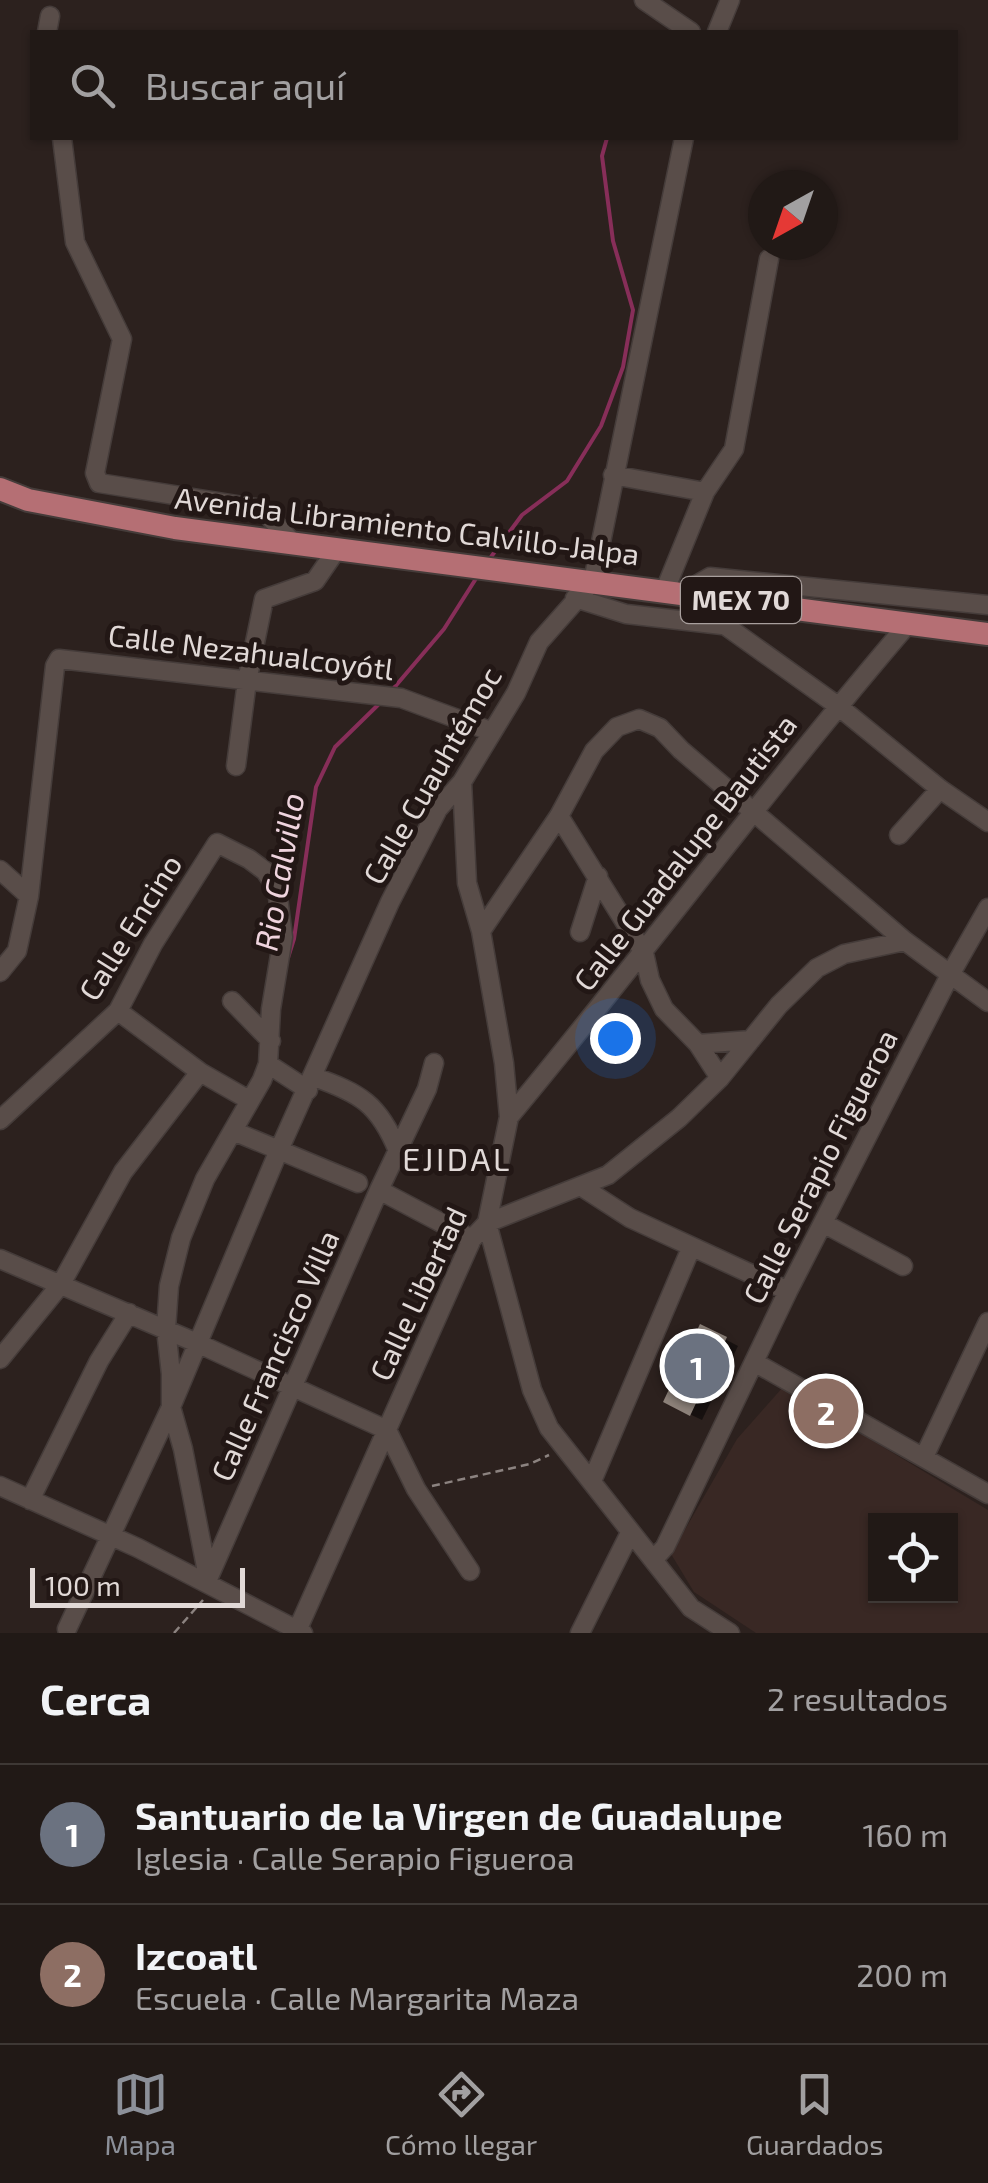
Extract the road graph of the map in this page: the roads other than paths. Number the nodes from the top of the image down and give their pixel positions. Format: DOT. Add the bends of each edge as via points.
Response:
graph roads {
  1 [pos="644,0"];
  2 [pos="730,0"];
  3 [pos="688,30"];
  4 [pos="718,30"];
  5 [pos="62,140"];
  6 [pos="684,140"];
  7 [pos="770,260"];
  8 [pos="613,475"];
  9 [pos="0,489"];
  10 [pos="705,492"];
  11 [pos="293,543"];
  12 [pos="337,548"];
  13 [pos="594,581"];
  14 [pos="676,591"];
  15 [pos="576,598"];
  16 [pos="988,605"];
  17 [pos="908,624"];
  18 [pos="725,625"];
  19 [pos="988,634"];
  20 [pos="247,682"];
  21 [pos="838,706"];
  22 [pos="490,731"];
  23 [pos="236,766"];
  24 [pos="462,782"];
  25 [pos="940,788"];
  26 [pos="752,812"];
  27 [pos="559,816"];
  28 [pos="988,822"];
  29 [pos="898,835"];
  30 [pos="0,870"];
  31 [pos="598,876"];
  32 [pos="30,896"];
  33 [pos="988,908"];
  34 [pos="481,932"];
  35 [pos="580,932"];
  36 [pos="905,941"];
  37 [pos="644,953"];
  38 [pos="0,972"];
  39 [pos="951,974"];
  40 [pos="232,1002"];
  41 [pos="988,1002"];
  42 [pos="118,1011"];
  43 [pos="751,1040"];
  44 [pos="271,1041"];
  45 [pos="698,1044"];
  46 [pos="434,1063"];
  47 [pos="268,1064"];
  48 [pos="200,1072"];
  49 [pos="720,1078"];
  50 [pos="311,1083"];
  51 [pos="248,1100"];
  52 [pos="509,1118"];
  53 [pos="0,1120"];
  54 [pos="233,1131"];
  55 [pos="279,1150"];
  56 [pos="398,1152"];
  57 [pos="358,1183"];
  58 [pos="582,1187"];
  59 [pos="379,1190"];
  60 [pos="487,1223"];
  61 [pos="824,1224"];
  62 [pos="472,1239"];
  63 [pos="691,1248"];
  64 [pos="0,1259"];
  65 [pos="902,1266"];
  66 [pos="61,1284"];
  67 [pos="788,1291"];
  68 [pos="128,1314"];
  69 [pos="988,1322"];
  70 [pos="166,1329"];
  71 [pos="197,1343"];
  72 [pos="0,1359"];
  73 [pos="754,1362"];
  74 [pos="292,1386"];
  75 [pos="171,1407"];
  76 [pos="387,1430"];
  77 [pos="924,1456"];
  78 [pos="592,1480"];
  79 [pos="0,1486"];
  80 [pos="988,1494"];
  81 [pos="30,1500"];
  82 [pos="630,1532"];
  83 [pos="110,1536"];
  84 [pos="653,1560"];
  85 [pos="470,1571"];
  86 [pos="202,1580"];
  87 [pos="706,1627"];
  88 [pos="67,1629"];
  89 [pos="299,1632"];
  90 [pos="580,1633"];
  91 [pos="730,1633"];
  1 -- 3 [label="street"];
  2 -- 4 [label="street"];
  5 -- 11 [label="street" via="75,242 122,339 94,473 99,483 262,509"];
  6 -- 8 [label="street"];
  7 -- 10 [label="street" via="734,449"];
  8 -- 10 [label="street"];
  8 -- 13 [label="street"];
  9 -- 11 [label="main road, Avenida Libramiento Calvillo-Jalpa / MEX 70" via="176,528"];
  10 -- 14 [label="street"];
  11 -- 12 [label="main road, Avenida Libramiento Calvillo-Jalpa / MEX 70"];
  12 -- 13 [label="main road, Avenida Libramiento Calvillo-Jalpa / MEX 70"];
  12 -- 20 [label="street" via="314,581 264,600"];
  13 -- 14 [label="main road, Avenida Libramiento Calvillo-Jalpa / MEX 70"];
  13 -- 15 [label="street, Calle Cuauhtémoc"];
  14 -- 16 [label="street" via="710,577"];
  14 -- 17 [label="main road, Avenida Libramiento Calvillo-Jalpa / MEX 70"];
  14 -- 18 [label="street"];
  15 -- 18 [label="street" via="626,614"];
  15 -- 22 [label="street, Calle Cuauhtémoc" via="539,642"];
  17 -- 19 [label="main road, Avenida Libramiento Calvillo-Jalpa / MEX 70"];
  17 -- 21 [label="street, Calle Guadalupe Bautista"];
  18 -- 21 [label="street"];
  20 -- 22 [label="street, Calle Nezahualcoyótl" via="401,698"];
  20 -- 23 [label="street"];
  20 -- 32 [label="street, Calle Nezahualcoyótl" via="59,659"];
  21 -- 25 [label="street"];
  21 -- 26 [label="street, Calle Guadalupe Bautista"];
  22 -- 24 [label="street, Calle Cuauhtémoc"];
  24 -- 34 [label="street, Calle Libertad" via="467,883"];
  24 -- 50 [label="street, Calle Cuauhtémoc" via="438,809 390,902"];
  25 -- 28 [label="street"];
  25 -- 29 [label="street"];
  26 -- 27 [label="street" via="660,728 639,719 616,727 594,751"];
  26 -- 36 [label="street"];
  26 -- 37 [label="street, Calle Guadalupe Bautista"];
  27 -- 31 [label="street"];
  27 -- 34 [label="street"];
  30 -- 32 [label="street"];
  31 -- 35 [label="street"];
  31 -- 37 [label="street"];
  32 -- 38 [label="street" via="18,951"];
  33 -- 39 [label="street, Calle Serapio Figueroa"];
  34 -- 52 [label="street, Calle Libertad"];
  36 -- 39 [label="street"];
  36 -- 43 [label="street" via="844,954 817,968"];
  37 -- 45 [label="street" via="664,1009"];
  37 -- 52 [label="street, Calle Guadalupe Bautista"];
  39 -- 41 [label="street"];
  39 -- 61 [label="street, Calle Serapio Figueroa"];
  40 -- 44 [label="street"];
  42 -- 44 [label="street, Calle Encino" via="217,843 257,865 277,889 283,937"];
  42 -- 48 [label="street"];
  42 -- 53 [label="street, Calle Encino"];
  43 -- 45 [label="street"];
  43 -- 49 [label="street"];
  44 -- 47 [label="street"];
  45 -- 49 [label="street"];
  46 -- 56 [label="street, Calle Francisco Villa"];
  47 -- 50 [label="street"];
  47 -- 51 [label="street"];
  48 -- 51 [label="street"];
  48 -- 66 [label="street" via="123,1172"];
  49 -- 58 [label="street" via="639,1152"];
  50 -- 55 [label="street, Calle Cuauhtémoc"];
  50 -- 56 [label="street" via="346,1088 370,1102"];
  51 -- 54 [label="street"];
  52 -- 60 [label="street, Calle Libertad"];
  54 -- 55 [label="street"];
  54 -- 70 [label="street" via="181,1238"];
  55 -- 57 [label="street"];
  55 -- 71 [label="street, Calle Cuauhtémoc"];
  56 -- 59 [label="street, Calle Francisco Villa"];
  58 -- 60 [label="street"];
  58 -- 63 [label="street"];
  59 -- 62 [label="street"];
  59 -- 74 [label="street, Calle Francisco Villa"];
  60 -- 62 [label="street, Calle Libertad"];
  60 -- 78 [label="street" via="532,1390 549,1428"];
  61 -- 65 [label="street"];
  61 -- 67 [label="street, Calle Serapio Figueroa"];
  62 -- 76 [label="street, Calle Libertad"];
  63 -- 67 [label="street"];
  63 -- 78 [label="street"];
  64 -- 66 [label="street"];
  66 -- 68 [label="street"];
  66 -- 72 [label="street"];
  67 -- 73 [label="street, Calle Serapio Figueroa"];
  68 -- 70 [label="street"];
  68 -- 81 [label="street"];
  69 -- 77 [label="street"];
  70 -- 71 [label="street"];
  70 -- 75 [label="street"];
  71 -- 74 [label="street"];
  71 -- 75 [label="street, Calle Cuauhtémoc"];
  73 -- 77 [label="street"];
  73 -- 84 [label="street, Calle Serapio Figueroa"];
  74 -- 76 [label="street"];
  74 -- 86 [label="street, Calle Francisco Villa"];
  75 -- 83 [label="street, Calle Cuauhtémoc"];
  75 -- 86 [label="street"];
  76 -- 85 [label="street"];
  76 -- 89 [label="street, Calle Libertad"];
  77 -- 80 [label="street"];
  78 -- 82 [label="street"];
  79 -- 81 [label="street"];
  81 -- 83 [label="street"];
  82 -- 84 [label="street"];
  82 -- 90 [label="street"];
  83 -- 86 [label="street"];
  83 -- 88 [label="street, Calle Cuauhtémoc"];
  84 -- 87 [label="street"];
  86 -- 89 [label="street"];
  87 -- 91 [label="street"];
}
